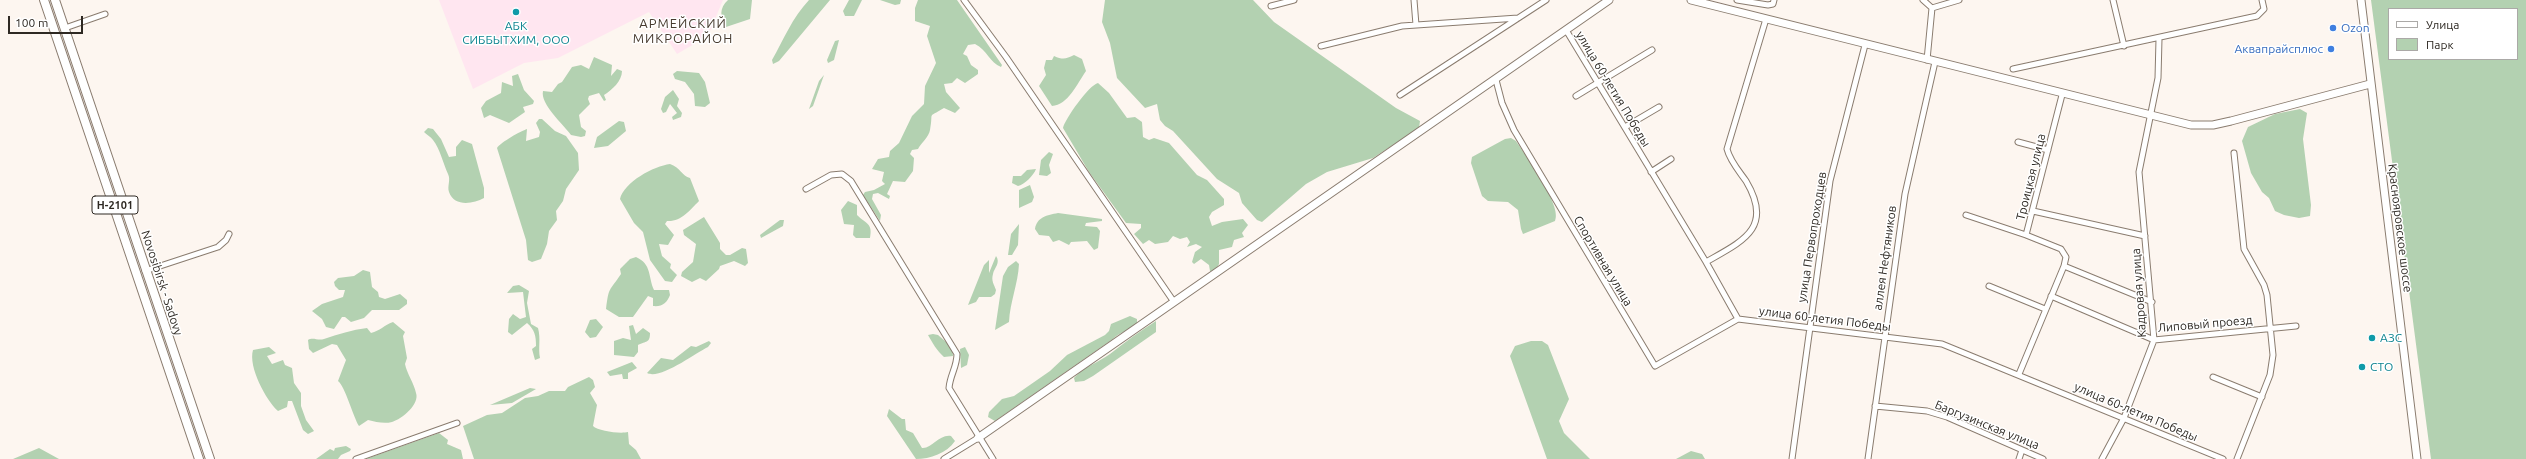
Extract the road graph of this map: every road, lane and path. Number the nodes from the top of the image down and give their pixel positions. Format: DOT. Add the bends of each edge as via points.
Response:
graph roads {
  1 [pos="44,0"];
  2 [pos="54,0"];
  3 [pos="964,0"];
  4 [pos="1294,0"];
  5 [pos="1414,0"];
  6 [pos="1546,0"];
  7 [pos="1609,0"];
  8 [pos="1691,0"];
  9 [pos="1737,0"];
  10 [pos="1774,0"];
  11 [pos="1923,0"];
  12 [pos="1959,0"];
  13 [pos="2113,0"];
  14 [pos="2262,0"];
  15 [pos="2361,0"];
  16 [pos="1271,6"];
  17 [pos="1932,8"];
  18 [pos="105,14"];
  19 [pos="1518,18"];
  20 [pos="1766,19"];
  21 [pos="1416,25"];
  22 [pos="65,28"];
  23 [pos="1566,30"];
  24 [pos="2158,39"];
  25 [pos="1865,45"];
  26 [pos="1321,46"];
  27 [pos="2124,46"];
  28 [pos="1652,50"];
  29 [pos="1927,60"];
  30 [pos="1935,62"];
  31 [pos="2013,69"];
  32 [pos="1496,80"];
  33 [pos="1598,84"];
  34 [pos="2370,84"];
  35 [pos="1400,95"];
  36 [pos="2062,95"];
  37 [pos="1576,96"];
  38 [pos="1659,107"];
  39 [pos="2151,116"];
  40 [pos="1625,127"];
  41 [pos="2018,142"];
  42 [pos="2048,150"];
  43 [pos="2234,153"];
  44 [pos="1671,159"];
  45 [pos="1651,172"];
  46 [pos="806,189"];
  47 [pos="2033,211"];
  48 [pos="1966,215"];
  49 [pos="229,234"];
  50 [pos="2026,235"];
  51 [pos="2145,236"];
  52 [pos="1706,262"];
  53 [pos="2064,266"];
  54 [pos="145,272"];
  55 [pos="1989,286"];
  56 [pos="2051,296"];
  57 [pos="1174,302"];
  58 [pos="2152,302"];
  59 [pos="2045,309"];
  60 [pos="1738,319"];
  61 [pos="2296,326"];
  62 [pos="1809,328"];
  63 [pos="2270,329"];
  64 [pos="1884,336"];
  65 [pos="2154,340"];
  66 [pos="2019,374"];
  67 [pos="2213,377"];
  68 [pos="2262,398"];
  69 [pos="1875,406"];
  70 [pos="2124,418"];
  71 [pos="458,423"];
  72 [pos="978,438"];
  73 [pos="2022,450"];
  74 [pos="199,459"];
  75 [pos="210,459"];
  76 [pos="356,459"];
  77 [pos="944,459"];
  78 [pos="994,459"];
  79 [pos="1792,459"];
  80 [pos="1868,459"];
  81 [pos="2019,459"];
  82 [pos="2043,459"];
  83 [pos="2102,459"];
  84 [pos="2223,459"];
  85 [pos="2237,459"];
  86 [pos="2417,459"];
  1 -- 74 [label="main road, Novosibirsk - Sadovy / Н-2101"];
  2 -- 22 [label="main road, Novosibirsk - Sadovy / Н-2101"];
  3 -- 57 [label="street"];
  4 -- 16 [label="street"];
  5 -- 21 [label="street"];
  6 -- 19 [label="street"];
  7 -- 23 [label="street"];
  8 -- 20 [label="street"];
  9 -- 10 [label="street" via="1768,6"];
  11 -- 17 [label="street"];
  12 -- 17 [label="street"];
  13 -- 27 [label="street"];
  14 -- 24 [label="street" via="2264,10 2257,16"];
  15 -- 34 [label="street, Краснояровское шоссе"];
  17 -- 29 [label="street"];
  18 -- 22 [label="street"];
  19 -- 21 [label="street"];
  19 -- 35 [label="street"];
  20 -- 25 [label="street"];
  20 -- 52 [label="street" via="1727,150 1754,196 1757,207 1755,226 1746,239"];
  21 -- 26 [label="street" via="1402,26"];
  22 -- 54 [label="main road, Novosibirsk - Sadovy / Н-2101"];
  23 -- 32 [label="street"];
  23 -- 33 [label="street, улица 60-летия Победы"];
  24 -- 27 [label="street"];
  24 -- 39 [label="street, Кадровая улица" via="2158,78"];
  25 -- 29 [label="street"];
  25 -- 62 [label="street, улица Первопроходцев" via="1830,181"];
  27 -- 31 [label="street"];
  28 -- 33 [label="street"];
  29 -- 30 [label="street"];
  30 -- 36 [label="street"];
  30 -- 64 [label="street, аллея Нефтяников" via="1905,194"];
  32 -- 57 [label="street"];
  32 -- 60 [label="street, Спортивная улица" via="1502,103 1514,130 1655,366"];
  33 -- 37 [label="street"];
  33 -- 40 [label="street, улица 60-летия Победы"];
  34 -- 39 [label="street" via="2213,125 2191,125"];
  34 -- 86 [label="street, Краснояровское шоссе"];
  36 -- 39 [label="street"];
  36 -- 42 [label="street, Троицкая улица"];
  38 -- 40 [label="street"];
  39 -- 51 [label="street, Кадровая улица" via="2139,172"];
  40 -- 45 [label="street, улица 60-летия Победы"];
  41 -- 42 [label="street"];
  42 -- 47 [label="street, Троицкая улица"];
  43 -- 63 [label="street" via="2244,249 2265,290"];
  44 -- 45 [label="street"];
  45 -- 52 [label="street, улица 60-летия Победы"];
  46 -- 72 [label="street" via="831,175 842,174 851,181 957,354 957,365 949,378 948,388"];
  47 -- 50 [label="street, Троицкая улица"];
  47 -- 51 [label="street"];
  48 -- 50 [label="street"];
  49 -- 54 [label="street" via="218,247"];
  50 -- 53 [label="street, Троицкая улица" via="2061,249 2066,257"];
  51 -- 58 [label="street, Кадровая улица"];
  52 -- 60 [label="street, улица 60-летия Победы"];
  53 -- 56 [label="street"];
  53 -- 58 [label="street"];
  54 -- 75 [label="main road, Novosibirsk - Sadovy / Н-2101"];
  55 -- 59 [label="street"];
  56 -- 59 [label="street"];
  56 -- 65 [label="street, Липовый проезд"];
  57 -- 72 [label="street"];
  58 -- 65 [label="street, Кадровая улица"];
  59 -- 66 [label="street"];
  60 -- 62 [label="street, улица 60-летия Победы"];
  61 -- 63 [label="street, Липовый проезд"];
  62 -- 64 [label="street, улица 60-летия Победы"];
  62 -- 79 [label="street, улица Первопроходцев"];
  63 -- 65 [label="street, Липовый проезд"];
  63 -- 68 [label="street" via="2273,355 2270,375"];
  64 -- 66 [label="street, улица 60-летия Победы" via="1942,344"];
  64 -- 69 [label="street, аллея Нефтяников"];
  65 -- 70 [label="street, Кадровая улица"];
  66 -- 70 [label="street, улица 60-летия Победы"];
  67 -- 68 [label="street"];
  68 -- 85 [label="street"];
  69 -- 73 [label="street, Баргузинская улица" via="1927,411 1947,417"];
  69 -- 80 [label="street, аллея Нефтяников"];
  70 -- 83 [label="street, Кадровая улица"];
  70 -- 84 [label="street, улица 60-летия Победы"];
  71 -- 76 [label="street"];
  72 -- 77 [label="street"];
  72 -- 78 [label="street"];
  73 -- 81 [label="street"];
  73 -- 82 [label="street, Баргузинская улица"];
}
